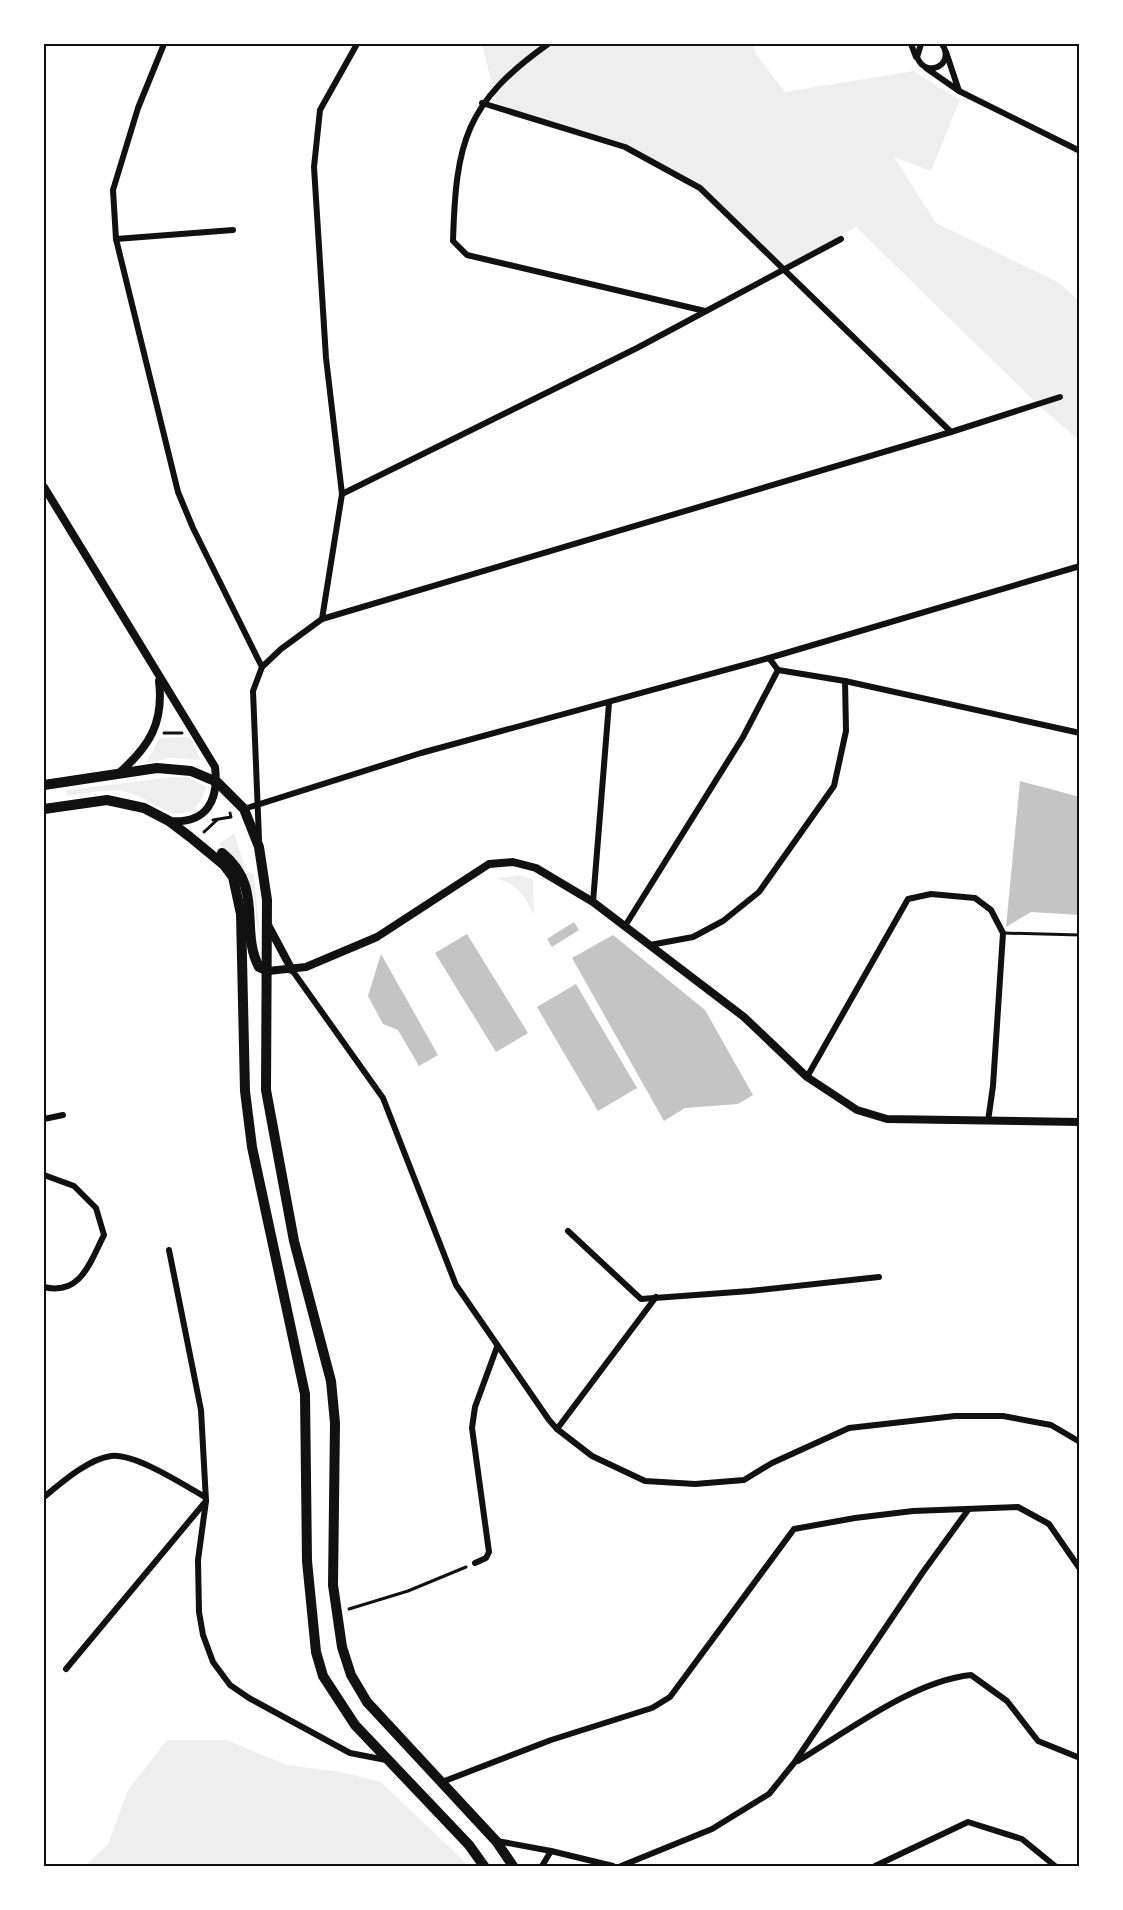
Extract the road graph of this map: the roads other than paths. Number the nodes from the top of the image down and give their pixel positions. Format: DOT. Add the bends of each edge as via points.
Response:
graph roads {
  1 [pos="164,44"];
  2 [pos="357,44"];
  3 [pos="548,44"];
  4 [pos="911,44"];
  5 [pos="921,44"];
  6 [pos="942,44"];
  7 [pos="946,52"];
  8 [pos="918,61"];
  9 [pos="926,68"];
  10 [pos="959,91"];
  11 [pos="482,103"];
  12 [pos="1080,151"];
  13 [pos="233,230"];
  14 [pos="116,239"];
  15 [pos="841,239"];
  16 [pos="782,270"];
  17 [pos="705,311"];
  18 [pos="1060,397"];
  19 [pos="951,432"];
  20 [pos="44,487"];
  21 [pos="342,494"];
  22 [pos="1080,566"];
  23 [pos="322,619"];
  24 [pos="769,658"];
  25 [pos="262,667"];
  26 [pos="778,670"];
  27 [pos="159,677"];
  28 [pos="845,681"];
  29 [pos="609,703"];
  30 [pos="1080,733"];
  31 [pos="118,774"];
  32 [pos="217,782"];
  33 [pos="44,785"];
  34 [pos="260,804"];
  35 [pos="44,809"];
  36 [pos="244,809"];
  37 [pos="169,821"];
  38 [pos="184,832"];
  39 [pos="259,847"];
  40 [pos="593,902"];
  41 [pos="268,925"];
  42 [pos="625,926"];
  43 [pos="1003,933"];
  44 [pos="1080,935"];
  45 [pos="650,945"];
  46 [pos="292,970"];
  47 [pos="268,971"];
  48 [pos="807,1077"];
  49 [pos="63,1115"];
  50 [pos="44,1119"];
  51 [pos="988,1121"];
  52 [pos="1080,1122"];
  53 [pos="44,1175"];
  54 [pos="568,1231"];
  55 [pos="169,1250"];
  56 [pos="879,1277"];
  57 [pos="44,1287"];
  58 [pos="656,1297"];
  59 [pos="497,1347"];
  60 [pos="557,1429"];
  61 [pos="1080,1442"];
  62 [pos="44,1497"];
  63 [pos="206,1499"];
  64 [pos="968,1510"];
  65 [pos="476,1563"];
  66 [pos="1080,1569"];
  67 [pos="66,1669"];
  68 [pos="1080,1758"];
  69 [pos="386,1760"];
  70 [pos="794,1763"];
  71 [pos="442,1782"];
  72 [pos="496,1841"];
  73 [pos="551,1851"];
  74 [pos="484,1866"];
  75 [pos="513,1866"];
  76 [pos="542,1866"];
  77 [pos="613,1866"];
  78 [pos="621,1866"];
  79 [pos="875,1866"];
  80 [pos="1055,1866"];
  1 -- 14 [label="street" via="138,108 113,190"];
  2 -- 21 [label="street" via="320,110 314,167 326,358"];
  3 -- 11 [label="street" via="512,69"];
  4 -- 8 [label="street"];
  5 -- 8 [label="street"];
  6 -- 7 [label="street"];
  7 -- 9 [label="street" via="939,67"];
  7 -- 10 [label="street"];
  8 -- 9 [label="street"];
  9 -- 10 [label="street"];
  10 -- 12 [label="street"];
  11 -- 16 [label="street" via="625,147 700,188"];
  11 -- 17 [label="street" via="463,144 454,193 453,241 467,255"];
  13 -- 14 [label="street"];
  14 -- 25 [label="street" via="178,492"];
  15 -- 16 [label="street"];
  16 -- 17 [label="street"];
  16 -- 19 [label="street"];
  17 -- 21 [label="street"];
  18 -- 19 [label="street"];
  19 -- 23 [label="street"];
  20 -- 27 [label="street"];
  21 -- 23 [label="street"];
  22 -- 24 [label="street"];
  23 -- 25 [label="street"];
  24 -- 26 [label="street"];
  24 -- 29 [label="street"];
  25 -- 34 [label="street" via="253,691"];
  26 -- 28 [label="street"];
  26 -- 42 [label="street" via="743,736"];
  27 -- 31 [label="street" via="162,704 154,730 142,750"];
  27 -- 32 [label="street" via="215,767"];
  28 -- 30 [label="street"];
  28 -- 45 [label="street" via="846,731 834,786 759,892 723,921 693,937"];
  29 -- 34 [label="street" via="421,753"];
  29 -- 40 [label="street"];
  31 -- 32 [label="main road" via="157,768 191,771"];
  31 -- 33 [label="main road"];
  32 -- 36 [label="main road"];
  32 -- 37 [label="street" via="216,794 202,813 192,819"];
  34 -- 36 [label="street"];
  34 -- 39 [label="street"];
  35 -- 37 [label="main road" via="107,800 144,808"];
  36 -- 39 [label="main road"];
  37 -- 38 [label="main road"];
  38 -- 47 [label="main road" via="194,832 226,856 242,878 251,907 254,959 259,968"];
  38 -- 69 [label="main road" via="218,859 233,877 238,891 245,1091 252,1148 305,1394 307,1561 316,1652 323,1676 335,1696"];
  39 -- 41 [label="main road"];
  40 -- 42 [label="street"];
  40 -- 46 [label="street" via="536,868 513,862 489,864 377,937"];
  41 -- 46 [label="street"];
  41 -- 47 [label="main road"];
  42 -- 45 [label="street"];
  43 -- 44 [label="lane"];
  43 -- 48 [label="street" via="991,910 975,898 931,894 908,899"];
  43 -- 51 [label="street"];
  45 -- 48 [label="street" via="744,1017"];
  46 -- 47 [label="street"];
  46 -- 59 [label="street" via="383,1098 456,1285"];
  47 -- 71 [label="main road" via="266,1090 294,1241 331,1381 335,1614 342,1647 351,1675 367,1702"];
  48 -- 51 [label="street" via="857,1110 886,1119"];
  49 -- 50 [label="street"];
  51 -- 52 [label="street"];
  53 -- 57 [label="street" via="74,1186 96,1208 104,1234 82,1279 67,1288"];
  54 -- 58 [label="street" via="641,1299"];
  55 -- 63 [label="street" via="201,1410"];
  56 -- 58 [label="street"];
  58 -- 60 [label="street"];
  59 -- 60 [label="street"];
  59 -- 65 [label="street" via="475,1407 472,1428 489,1552"];
  60 -- 61 [label="street" via="592,1456 645,1481 695,1484 744,1480 849,1428 955,1416 1003,1416 1052,1425"];
  62 -- 63 [label="street" via="75,1472 112,1456 143,1463"];
  63 -- 67 [label="street"];
  63 -- 69 [label="street" via="198,1560 199,1612 213,1662 230,1685 249,1698 350,1753"];
  64 -- 66 [label="street" via="1018,1507 1049,1524"];
  64 -- 70 [label="street"];
  64 -- 71 [label="street" via="914,1511 794,1529 670,1697 652,1708 551,1740"];
  68 -- 70 [label="street" via="1038,1741 1007,1701 971,1675 921,1688"];
  69 -- 74 [label="main road" via="469,1845"];
  70 -- 78 [label="street" via="769,1794 712,1829"];
  71 -- 72 [label="main road"];
  72 -- 73 [label="street"];
  72 -- 75 [label="main road"];
  73 -- 76 [label="street"];
  73 -- 77 [label="street"];
  79 -- 80 [label="street" via="968,1822 1022,1839"];
}
